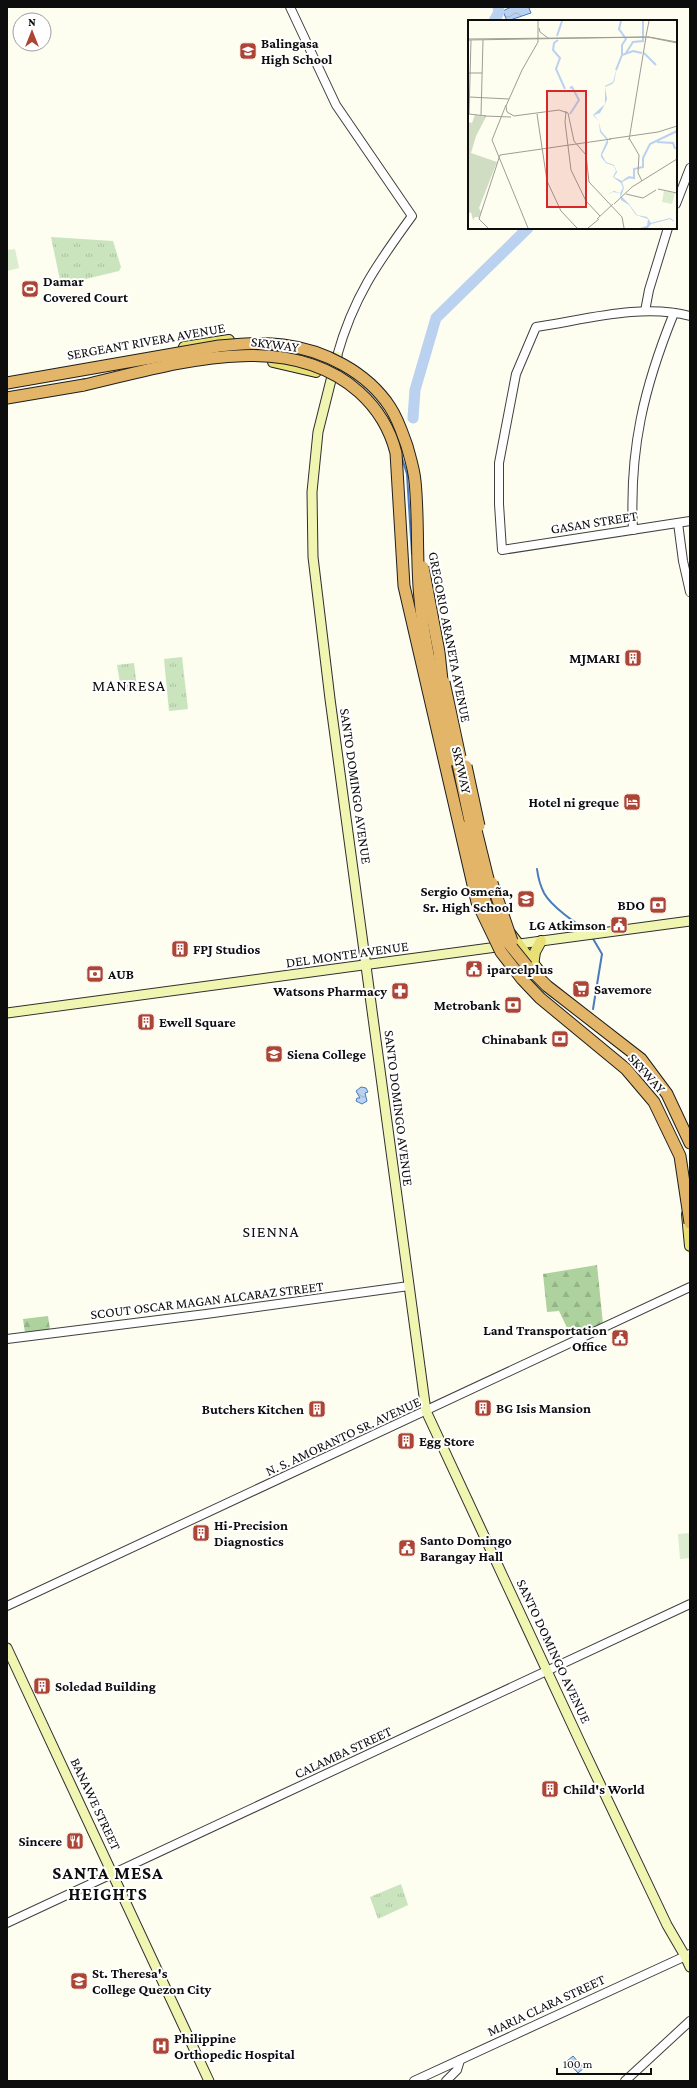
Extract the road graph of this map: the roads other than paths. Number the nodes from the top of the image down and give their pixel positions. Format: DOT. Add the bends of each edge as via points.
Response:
graph roads {
  1 [pos="290,7"];
  2 [pos="690,168"];
  3 [pos="677,201"];
  4 [pos="668,229"];
  5 [pos="645,311"];
  6 [pos="674,313"];
  7 [pos="690,316"];
  8 [pos="337,356"];
  9 [pos="331,377"];
  10 [pos="7,380"];
  11 [pos="7,383"];
  12 [pos="7,397"];
  13 [pos="690,521"];
  14 [pos="678,523"];
  15 [pos="416,529"];
  16 [pos="633,530"];
  17 [pos="401,557"];
  18 [pos="690,592"];
  19 [pos="420,623"];
  20 [pos="690,921"];
  21 [pos="484,923"];
  22 [pos="541,941"];
  23 [pos="513,943"];
  24 [pos="497,947"];
  25 [pos="366,965"];
  26 [pos="530,966"];
  27 [pos="522,979"];
  28 [pos="7,1013"];
  29 [pos="690,1139"];
  30 [pos="690,1143"];
  31 [pos="690,1223"];
  32 [pos="690,1246"];
  33 [pos="409,1286"];
  34 [pos="690,1287"];
  35 [pos="7,1339"];
  36 [pos="426,1411"];
  37 [pos="690,1604"];
  38 [pos="7,1606"];
  39 [pos="7,1648"];
  40 [pos="547,1670"];
  41 [pos="113,1873"];
  42 [pos="7,1923"];
  43 [pos="688,1955"];
  44 [pos="690,1967"];
  45 [pos="690,2021"];
  46 [pos="460,2060"];
  47 [pos="209,2081"];
  48 [pos="414,2081"];
  49 [pos="446,2081"];
  50 [pos="625,2081"];
  1 -- 8 [label="street, SANTO DOMINGO AVENUE" via="336,105 412,216 370,274 354,305"];
  2 -- 3 [label="street"];
  4 -- 5 [label="street"];
  5 -- 6 [label="street"];
  5 -- 16 [label="street, GASAN STREET" via="536,327 516,374 499,463 502,550"];
  6 -- 7 [label="street"];
  6 -- 16 [label="street" via="658,352 644,398 634,452"];
  8 -- 9 [label="main road, SANTO DOMINGO AVENUE"];
  8 -- 10 [label="main road, SERGEANT RIVERA AVENUE" via="304,343 269,339 224,340"];
  8 -- 19 [label="main road, GREGORIO ARANETA AVENUE" via="362,371 380,386 408,434 413,459"];
  9 -- 12 [label="main road" via="275,362 245,359 202,363"];
  9 -- 19 [label="main road, GREGORIO ARANETA AVENUE" via="366,404 389,438 400,476 404,560"];
  9 -- 25 [label="main road, SANTO DOMINGO AVENUE" via="318,432 312,492 313,558"];
  11 -- 15 [label="highway, SKYWAY, bridge" via="219,346 283,345 310,350 348,367 374,388 390,406 400,424 411,460 415,480"];
  12 -- 17 [label="highway, SKYWAY, bridge" via="84,385 212,358 260,355 311,364 350,384 367,400 387,427 394,446 398,474"];
  13 -- 14 [label="street, GASAN STREET"];
  14 -- 16 [label="street, GASAN STREET"];
  14 -- 18 [label="street"];
  15 -- 23 [label="highway, SKYWAY, bridge" via="439,652 444,700 482,872 489,896"];
  15 -- 26 [label="highway, SKYWAY, bridge" via="422,621 461,805 486,906 506,940"];
  17 -- 27 [label="highway, SKYWAY, bridge" via="433,627 496,912"];
  17 -- 27 [label="highway, SKYWAY, bridge" via="404,586 477,902 501,952"];
  19 -- 21 [label="main road, GREGORIO ARANETA AVENUE" via="470,880"];
  19 -- 23 [label="main road, GREGORIO ARANETA AVENUE" via="483,865"];
  20 -- 22 [label="main road, DEL MONTE AVENUE"];
  21 -- 23 [label="main road" via="494,925"];
  21 -- 24 [label="main road, GREGORIO ARANETA AVENUE"];
  22 -- 23 [label="main road, DEL MONTE AVENUE"];
  22 -- 26 [label="main road"];
  23 -- 24 [label="main road, DEL MONTE AVENUE"];
  23 -- 26 [label="highway, SKYWAY, bridge"];
  24 -- 25 [label="main road, DEL MONTE AVENUE"];
  24 -- 32 [label="main road, GREGORIO ARANETA AVENUE" via="525,985 558,1015 620,1062 643,1085 656,1104 670,1130 678,1154"];
  25 -- 28 [label="main road, DEL MONTE AVENUE"];
  25 -- 33 [label="main road, SANTO DOMINGO AVENUE"];
  26 -- 29 [label="main road" via="572,1003 629,1047 648,1066 668,1091"];
  26 -- 30 [label="highway, SKYWAY" via="547,986 641,1059 667,1094"];
  27 -- 31 [label="highway, SKYWAY, bridge" via="540,998 626,1069 654,1102 680,1156"];
  33 -- 35 [label="street, SCOUT OSCAR MAGAN ALCARAZ STREET"];
  33 -- 36 [label="main road, SANTO DOMINGO AVENUE"];
  34 -- 36 [label="street, N. S. AMORANTO SR. AVENUE"];
  36 -- 38 [label="street, N. S. AMORANTO SR. AVENUE"];
  36 -- 40 [label="main road, SANTO DOMINGO AVENUE"];
  37 -- 40 [label="street, CALAMBA STREET"];
  39 -- 41 [label="main road, BANAWE STREET"];
  40 -- 41 [label="street, CALAMBA STREET"];
  40 -- 43 [label="main road, SANTO DOMINGO AVENUE" via="664,1918"];
  41 -- 42 [label="street, CALAMBA STREET"];
  41 -- 47 [label="main road, BANAWE STREET"];
  43 -- 44 [label="main road, SANTO DOMINGO AVENUE"];
  43 -- 46 [label="street, MARIA CLARA STREET"];
  45 -- 50 [label="street"];
  46 -- 48 [label="street, MARIA CLARA STREET"];
  46 -- 49 [label="street" via="456,2072"];
}
